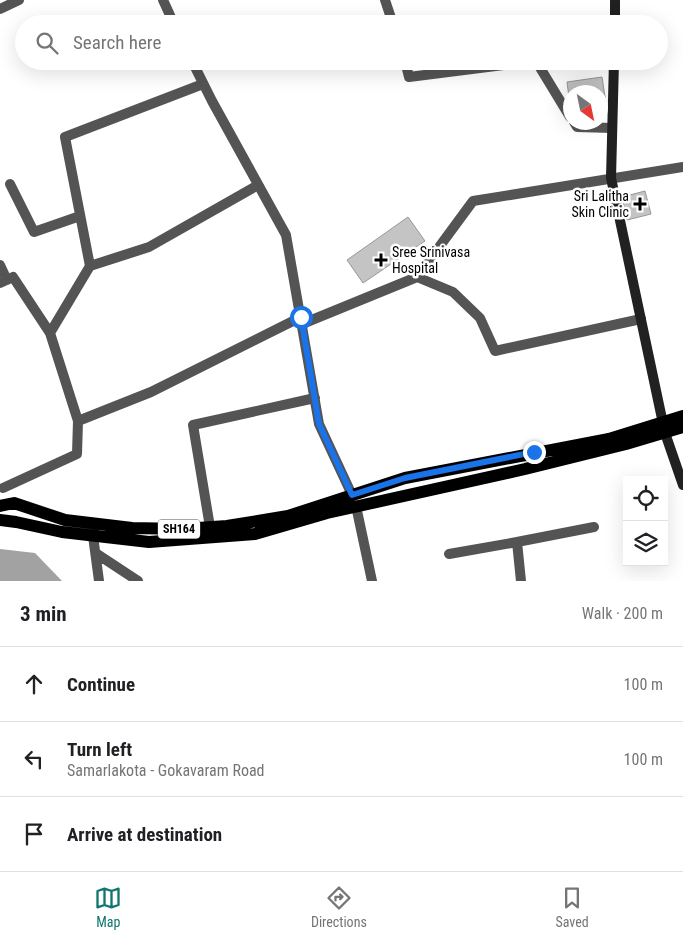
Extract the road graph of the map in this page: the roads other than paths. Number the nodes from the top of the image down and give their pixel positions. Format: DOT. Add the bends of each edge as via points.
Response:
graph roads {
  1 [pos="19,0"];
  2 [pos="163,0"];
  3 [pos="385,0"];
  4 [pos="615,0"];
  5 [pos="0,9"];
  6 [pos="170,15"];
  7 [pos="390,15"];
  8 [pos="615,15"];
  9 [pos="196,70"];
  10 [pos="407,70"];
  11 [pos="465,70"];
  12 [pos="541,70"];
  13 [pos="614,70"];
  14 [pos="203,84"];
  15 [pos="563,105"];
  16 [pos="608,128"];
  17 [pos="612,128"];
  18 [pos="683,167"];
  19 [pos="611,178"];
  20 [pos="10,184"];
  21 [pos="258,185"];
  22 [pos="80,216"];
  23 [pos="0,265"];
  24 [pos="90,266"];
  25 [pos="417,277"];
  26 [pos="4,281"];
  27 [pos="641,319"];
  28 [pos="301,320"];
  29 [pos="50,333"];
  30 [pos="315,398"];
  31 [pos="683,416"];
  32 [pos="78,421"];
  33 [pos="683,427"];
  34 [pos="664,428"];
  35 [pos="683,485"];
  36 [pos="2,486"];
  37 [pos="354,500"];
  38 [pos="14,503"];
  39 [pos="0,506"];
  40 [pos="0,520"];
  41 [pos="210,527"];
  42 [pos="594,527"];
  43 [pos="93,536"];
  44 [pos="517,542"];
  45 [pos="97,554"];
  46 [pos="449,554"];
  47 [pos="99,580"];
  48 [pos="138,581"];
  49 [pos="372,581"];
  50 [pos="521,581"];
  1 -- 5 [label="street"];
  2 -- 6 [label="street"];
  3 -- 7 [label="street"];
  4 -- 8 [label="main road"];
  9 -- 14 [label="street"];
  10 -- 11 [label="street" via="410,77"];
  12 -- 15 [label="street"];
  13 -- 17 [label="main road"];
  14 -- 21 [label="street"];
  14 -- 22 [label="street" via="65,137"];
  16 -- 17 [label="street"];
  17 -- 19 [label="main road"];
  18 -- 19 [label="street"];
  19 -- 25 [label="street" via="473,201"];
  19 -- 27 [label="main road"];
  20 -- 22 [label="street" via="34,232"];
  21 -- 24 [label="street" via="149,248"];
  21 -- 28 [label="street" via="286,235"];
  22 -- 24 [label="street"];
  23 -- 26 [label="street"];
  24 -- 29 [label="street"];
  25 -- 27 [label="street" via="453,292 480,318 495,351"];
  25 -- 28 [label="street"];
  26 -- 29 [label="street" via="13,277"];
  27 -- 34 [label="main road"];
  28 -- 30 [label="street"];
  28 -- 32 [label="street" via="150,392"];
  29 -- 32 [label="street"];
  30 -- 37 [label="street" via="319,424"];
  30 -- 41 [label="street" via="193,425"];
  31 -- 34 [label="main road, SH164"];
  32 -- 36 [label="street" via="76,454"];
  33 -- 34 [label="main road"];
  34 -- 35 [label="main road"];
  34 -- 37 [label="main road, SH164" via="405,478"];
  36 -- 38 [label="street"];
  37 -- 41 [label="main road, SH164" via="288,516"];
  37 -- 43 [label="main road" via="255,534 149,542"];
  37 -- 49 [label="street"];
  38 -- 39 [label="main road"];
  38 -- 41 [label="main road, SH164" via="65,520 132,528"];
  40 -- 43 [label="main road"];
  42 -- 44 [label="street"];
  43 -- 45 [label="street"];
  44 -- 46 [label="street"];
  44 -- 50 [label="street"];
  45 -- 47 [label="street"];
  45 -- 48 [label="street"];
}
